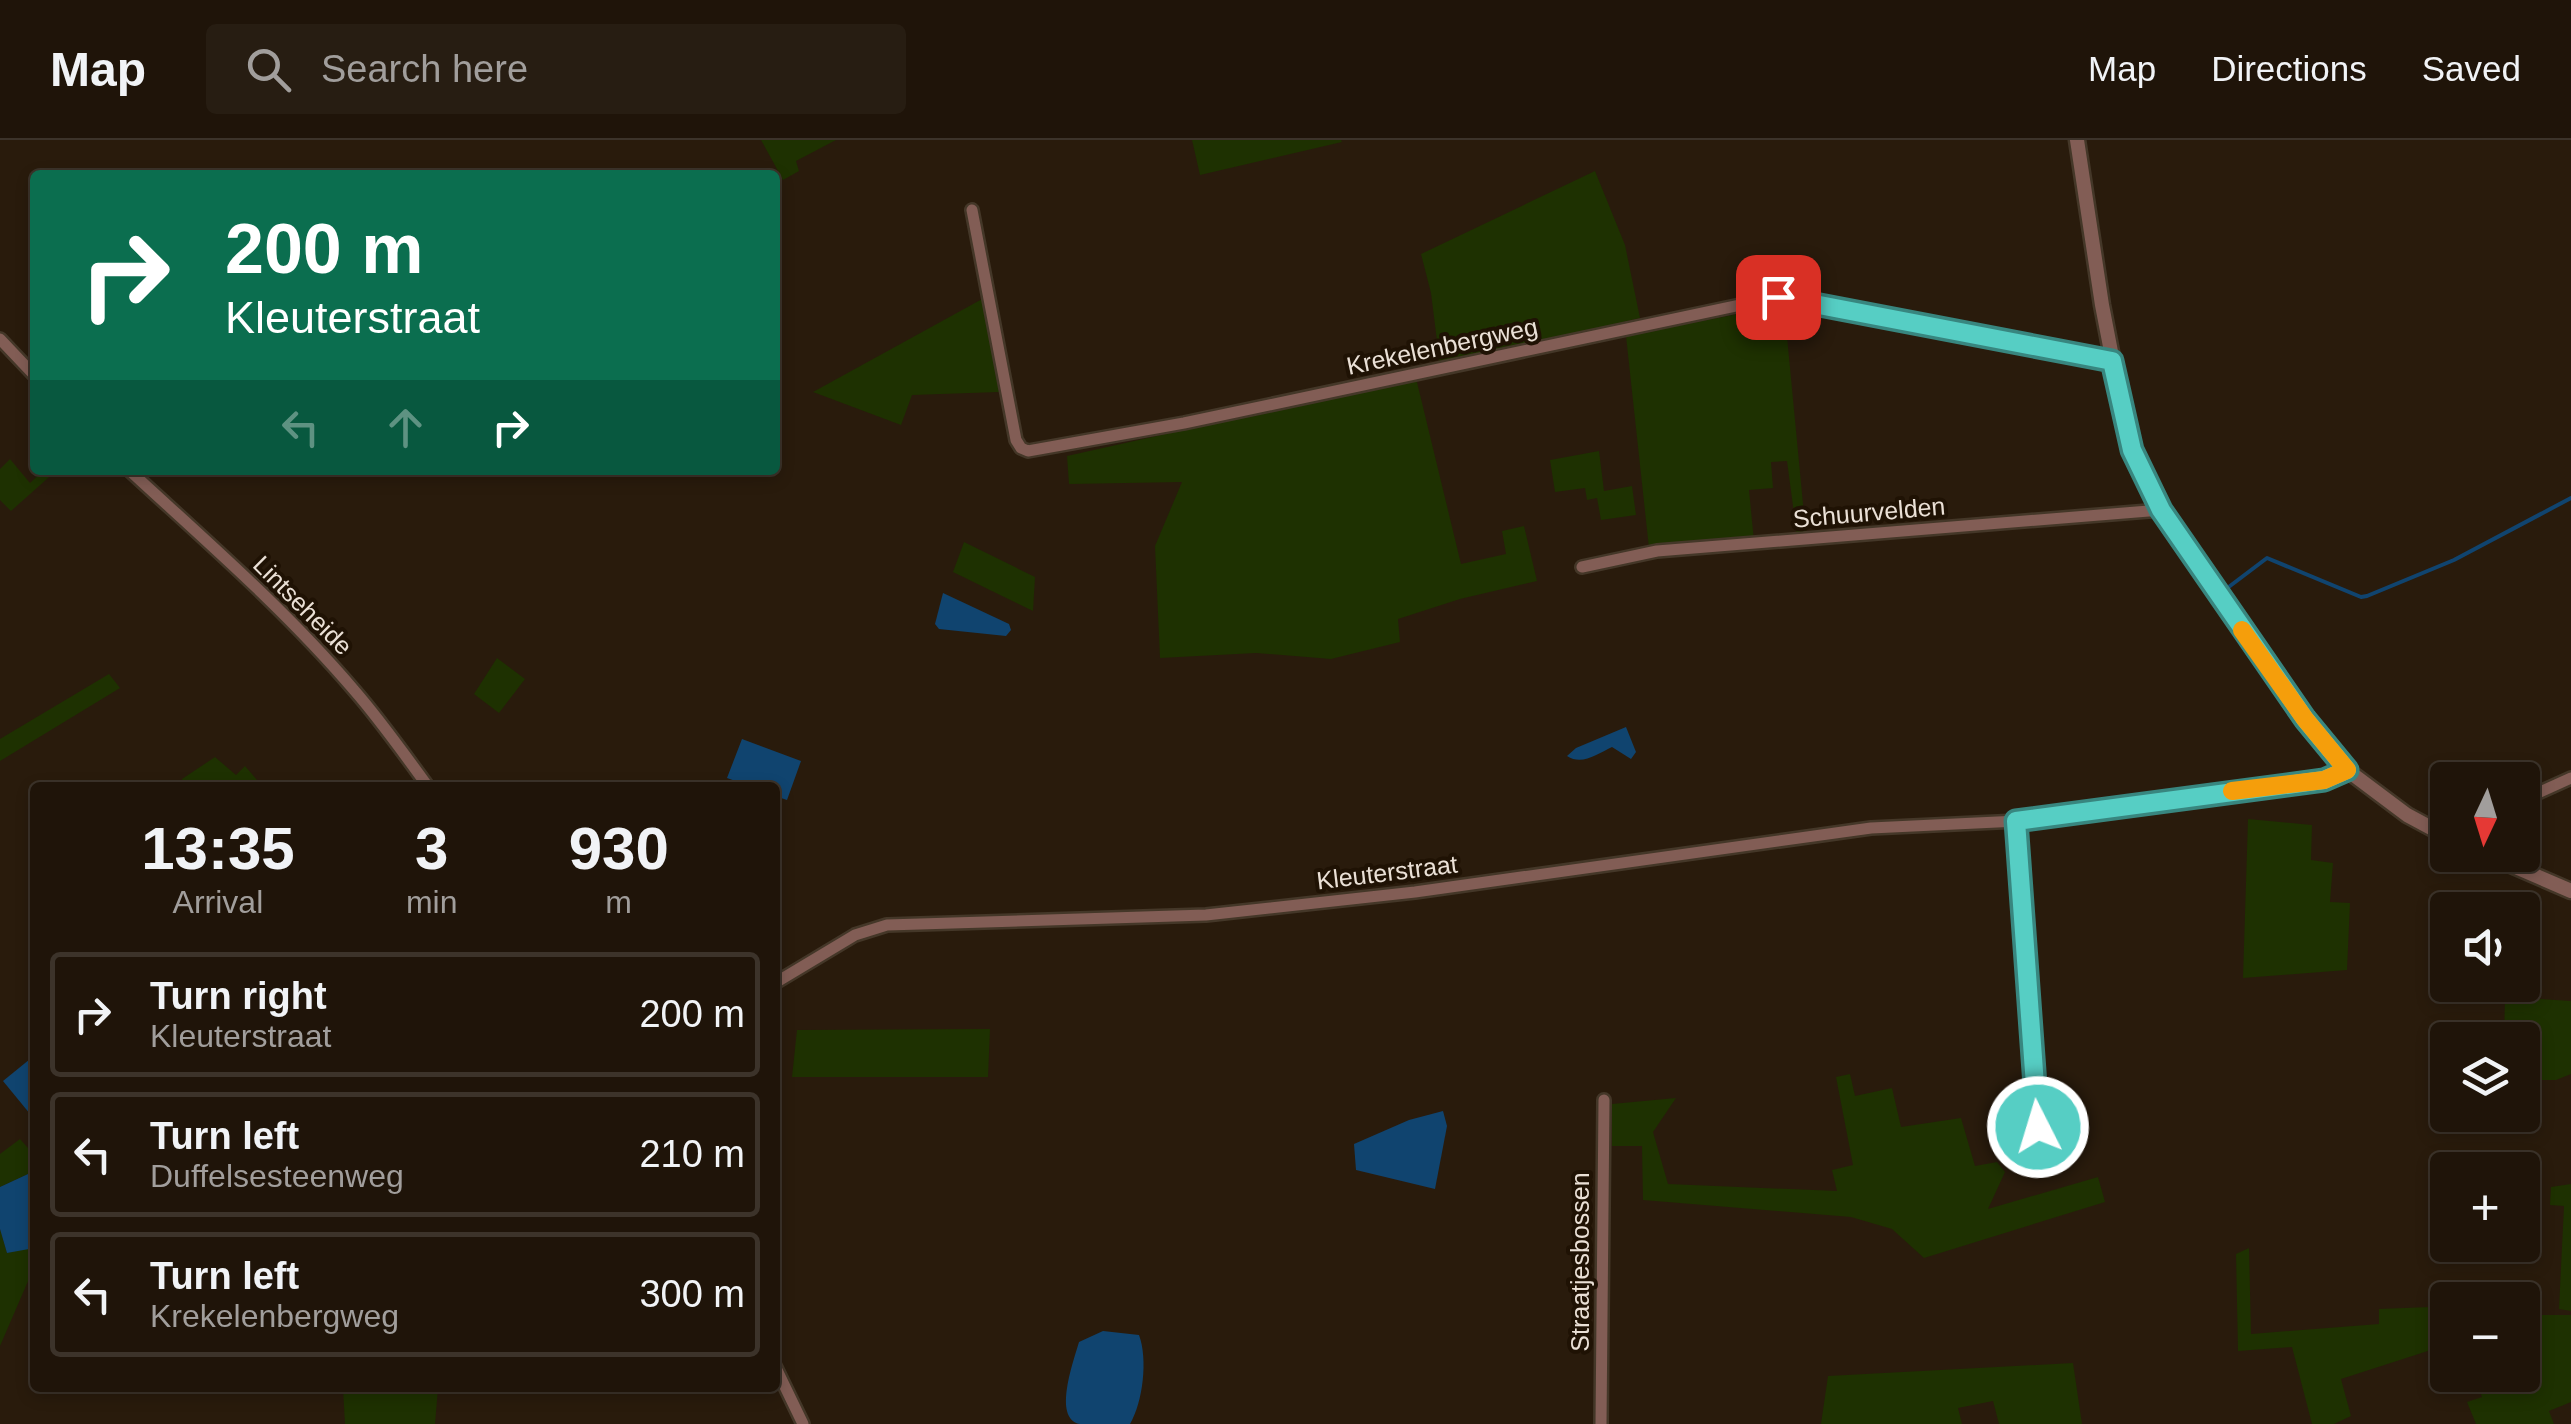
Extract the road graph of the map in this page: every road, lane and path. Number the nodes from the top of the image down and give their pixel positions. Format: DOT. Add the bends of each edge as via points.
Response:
graph roads {
  1 [pos="2078,140"];
  2 [pos="972,210"];
  3 [pos="0,339"];
  4 [pos="2112,361"];
  5 [pos="30,371"];
  6 [pos="134,475"];
  7 [pos="2161,510"];
  8 [pos="1582,567"];
  9 [pos="2347,770"];
  10 [pos="2571,778"];
  11 [pos="425,782"];
  12 [pos="2540,792"];
  13 [pos="2016,821"];
  14 [pos="2430,827"];
  15 [pos="2526,872"];
  16 [pos="2571,892"];
  17 [pos="780,979"];
  18 [pos="1604,1100"];
  19 [pos="2041,1156"];
  20 [pos="780,1376"];
  21 [pos="803,1424"];
  22 [pos="1601,1424"];
  1 -- 4 [label="street"];
  2 -- 4 [label="street, Krekelenbergweg" via="1016,440 1028,451 1778,297"];
  3 -- 5 [label="street"];
  4 -- 7 [label="street" via="2132,450"];
  6 -- 11 [label="street, Lintseheide" via="318,651"];
  7 -- 8 [label="street, Schuurvelden" via="1658,550"];
  7 -- 9 [label="street"];
  9 -- 13 [label="street, Kleuterstraat" via="2324,780"];
  9 -- 14 [label="street"];
  10 -- 12 [label="street"];
  13 -- 17 [label="street, Kleuterstraat" via="1871,828 1206,916 887,925 855,935"];
  13 -- 19 [label="street"];
  15 -- 16 [label="street"];
  18 -- 22 [label="street, Straatjesbossen"];
  20 -- 21 [label="street"];
}
